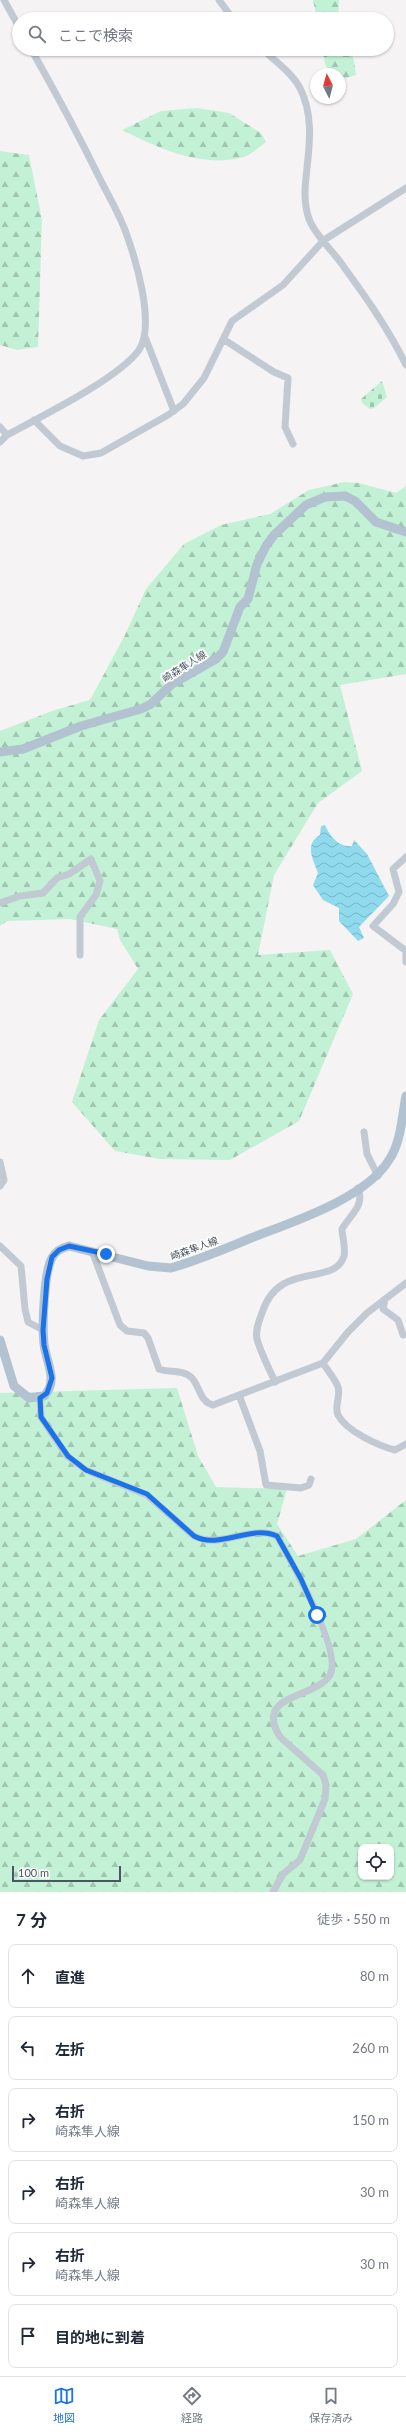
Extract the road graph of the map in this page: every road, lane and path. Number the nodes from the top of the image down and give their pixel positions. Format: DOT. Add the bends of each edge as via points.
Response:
graph roads {
  1 [pos="4,0"];
  2 [pos="219,0"];
  3 [pos="228,12"];
  4 [pos="12,14"];
  5 [pos="35,56"];
  6 [pos="270,56"];
  7 [pos="406,188"];
  8 [pos="324,240"];
  9 [pos="145,337"];
  10 [pos="222,339"];
  11 [pos="406,365"];
  12 [pos="174,411"];
  13 [pos="34,420"];
  14 [pos="0,427"];
  15 [pos="7,435"];
  16 [pos="0,442"];
  17 [pos="293,444"];
  18 [pos="406,532"];
  19 [pos="0,752"];
  20 [pos="406,857"];
  21 [pos="0,903"];
  22 [pos="406,951"];
  23 [pos="406,954"];
  24 [pos="80,955"];
  25 [pos="406,962"];
  26 [pos="406,1096"];
  27 [pos="364,1132"];
  28 [pos="0,1162"];
  29 [pos="378,1176"];
  30 [pos="0,1186"];
  31 [pos="358,1188"];
  32 [pos="0,1246"];
  33 [pos="92,1251"];
  34 [pos="406,1283"];
  35 [pos="385,1299"];
  36 [pos="43,1330"];
  37 [pos="406,1330"];
  38 [pos="0,1340"];
  39 [pos="323,1363"];
  40 [pos="275,1382"];
  41 [pos="239,1396"];
  42 [pos="40,1398"];
  43 [pos="406,1444"];
  44 [pos="311,1479"];
  45 [pos="273,1892"];
  1 -- 4 [label="street"];
  2 -- 3 [label="street"];
  5 -- 9 [label="street" via="80,138 124,228 146,313"];
  6 -- 8 [label="street" via="300,88 306,105 311,131 305,204 309,220"];
  7 -- 8 [label="street"];
  8 -- 10 [label="street" via="283,285 232,321"];
  8 -- 11 [label="street" via="372,305"];
  9 -- 12 [label="street"];
  9 -- 13 [label="street" via="133,358 114,374"];
  10 -- 12 [label="street" via="204,378 184,404"];
  10 -- 17 [label="street" via="288,378 285,427"];
  12 -- 13 [label="street" via="101,454 90,456 82,456 60,446"];
  13 -- 15 [label="street"];
  14 -- 15 [label="street"];
  15 -- 16 [label="street"];
  18 -- 19 [label="main road, 崎森隼人線" via="376,522 355,501 345,496 325,497 306,505 266,546 257,564 248,599 240,607 223,652 216,659 172,684 151,704 140,709 81,726 23,749"];
  20 -- 22 [label="street" via="393,869 398,892 389,908 373,926"];
  21 -- 24 [label="street" via="20,896 43,893 57,878 69,874 91,859 100,881 96,895 80,917"];
  23 -- 25 [label="street"];
  26 -- 29 [label="main road, 崎森隼人線" via="395,1147 390,1160"];
  27 -- 29 [label="street" via="367,1154"];
  28 -- 30 [label="street" via="4,1180"];
  29 -- 31 [label="main road, 崎森隼人線"];
  31 -- 33 [label="main road, 崎森隼人線" via="316,1213 171,1268 148,1266"];
  31 -- 40 [label="street" via="362,1197 360,1205 342,1229 344,1256 338,1265 325,1272 288,1280 277,1287 265,1303 257,1339"];
  32 -- 36 [label="street" via="12,1254 21,1266 28,1322"];
  33 -- 36 [label="main road, 崎森隼人線" via="69,1246 59,1250 52,1257 47,1279"];
  33 -- 41 [label="street" via="120,1325 127,1331 144,1333 159,1369 187,1374 208,1404 213,1405"];
  34 -- 35 [label="street"];
  35 -- 37 [label="street" via="383,1309 398,1320 403,1335"];
  35 -- 39 [label="street" via="348,1332"];
  36 -- 42 [label="main road, 崎森隼人線" via="52,1378 47,1393"];
  38 -- 42 [label="main road" via="14,1386 29,1398"];
  39 -- 40 [label="street"];
  39 -- 43 [label="street" via="338,1387 338,1414 344,1422 379,1446 395,1450"];
  40 -- 41 [label="street"];
  41 -- 44 [label="street" via="260,1451 266,1486 301,1488 309,1485"];
  42 -- 45 [label="street" via="41,1417 61,1448 77,1464 147,1494 203,1541 265,1532 277,1536 301,1579 332,1657 330,1675 324,1681 285,1700 277,1707 274,1721 280,1737 323,1775 326,1785 325,1799 300,1860 283,1874"];
}
